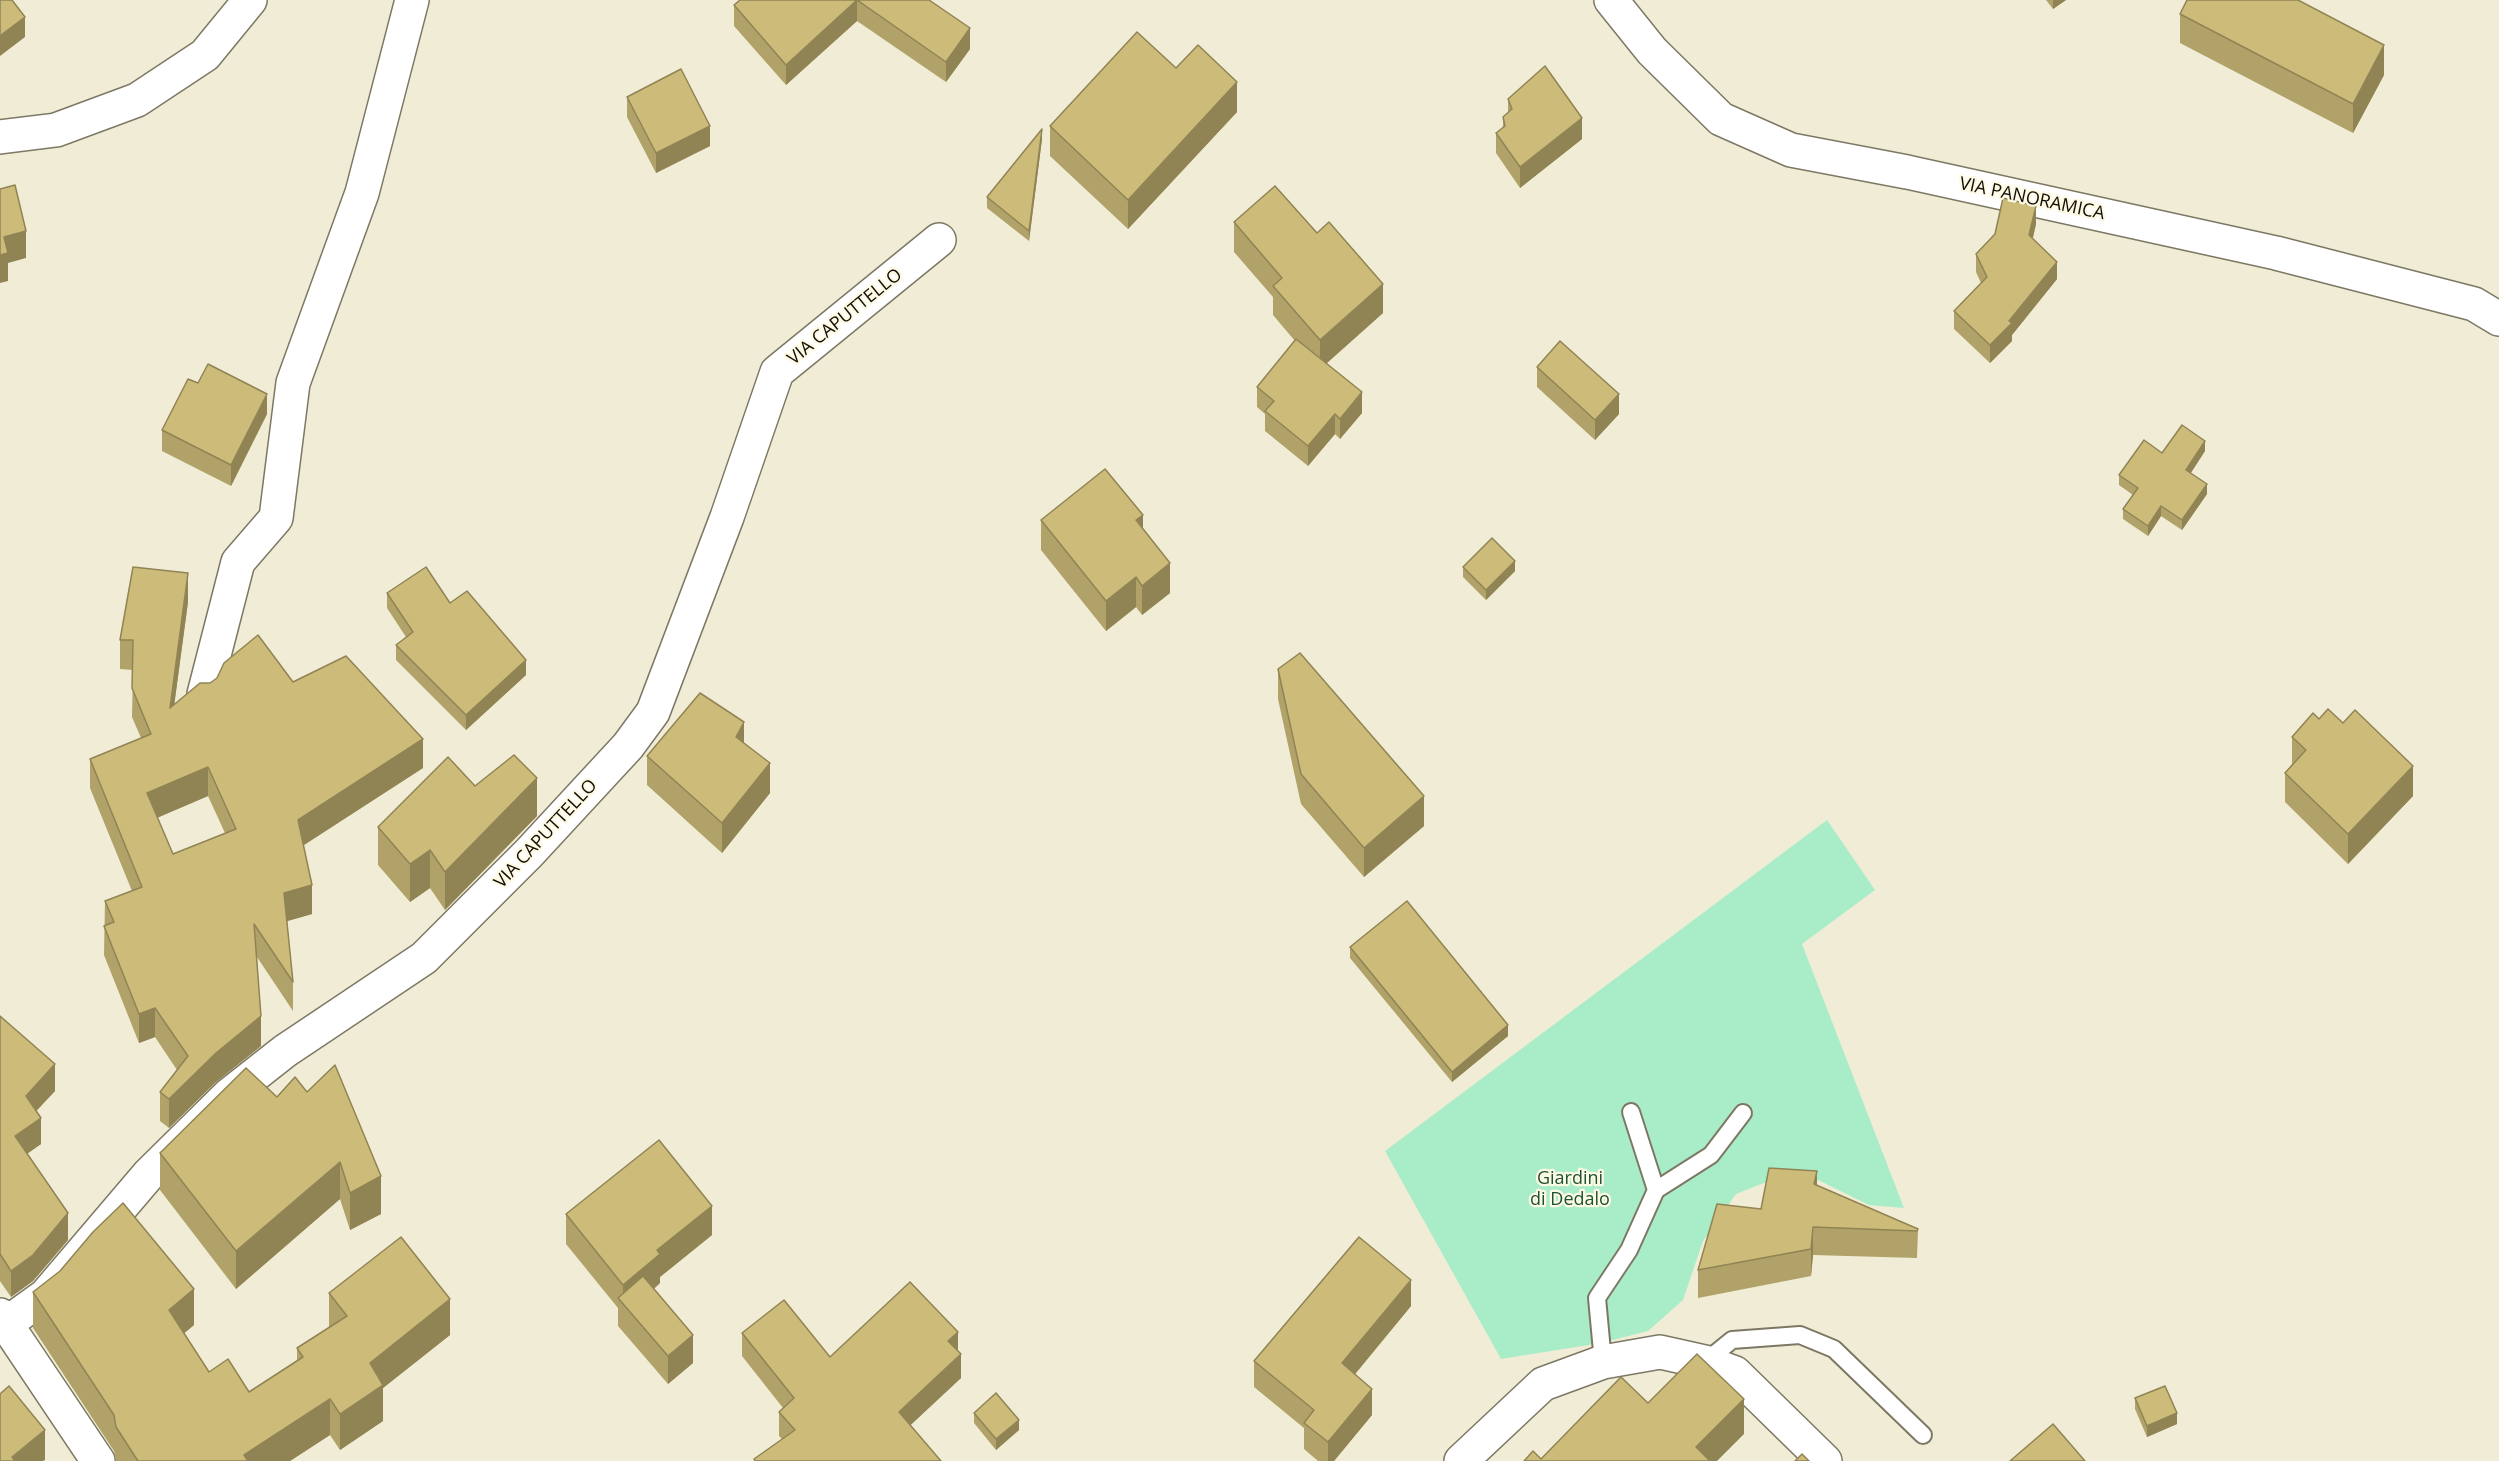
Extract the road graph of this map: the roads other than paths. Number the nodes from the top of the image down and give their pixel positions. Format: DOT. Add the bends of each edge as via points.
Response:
graph roads {
  1 [pos="250,0"];
  2 [pos="412,0"];
  3 [pos="1611,0"];
  4 [pos="0,137"];
  5 [pos="939,240"];
  6 [pos="2499,319"];
  7 [pos="204,694"];
  8 [pos="1631,1112"];
  9 [pos="1743,1113"];
  10 [pos="1656,1190"];
  11 [pos="3,1320"];
  12 [pos="1603,1362"];
  13 [pos="1705,1362"];
  14 [pos="1923,1435"];
  15 [pos="98,1461"];
  16 [pos="1461,1461"];
  17 [pos="1826,1461"];
  1 -- 4 [label="street" via="205,55 137,100 56,130"];
  2 -- 7 [label="street" via="362,193 293,383 276,518 238,562"];
  3 -- 6 [label="street, VIA PANORAMICA" via="1652,51 1721,118 1791,150 2276,253 2474,304"];
  5 -- 11 [label="street, VIA CAPUTTELLO" via="777,372 654,712 628,746 530,854 424,958 285,1051 229,1095 149,1174 46,1295"];
  8 -- 10 [label="lane"];
  9 -- 10 [label="lane" via="1711,1155"];
  10 -- 12 [label="lane" via="1629,1250 1597,1298"];
  11 -- 15 [label="street"];
  12 -- 13 [label="street" via="1660,1352"];
  12 -- 16 [label="street" via="1544,1384"];
  13 -- 14 [label="lane" via="1732,1340 1800,1335 1834,1349"];
  13 -- 17 [label="street" via="1735,1373"];
}
